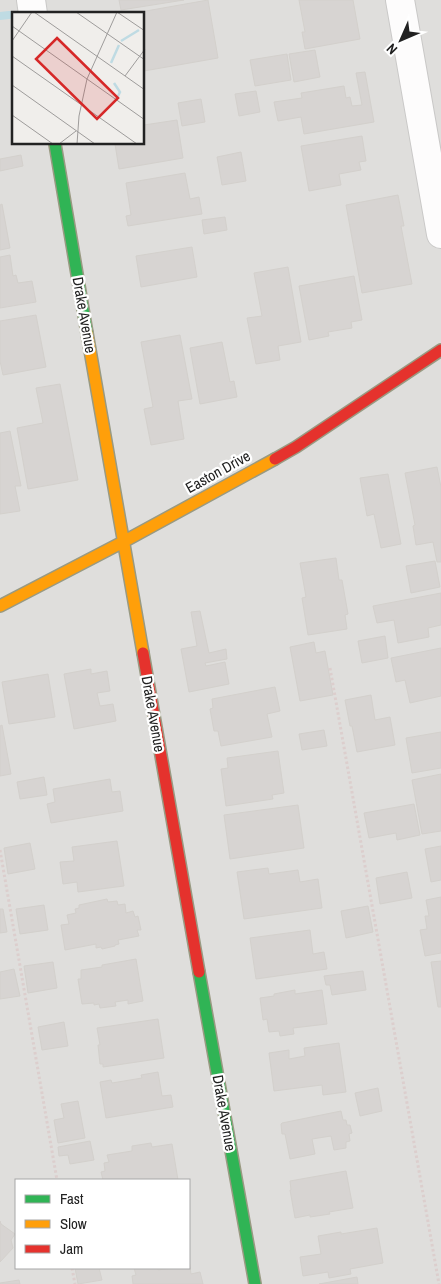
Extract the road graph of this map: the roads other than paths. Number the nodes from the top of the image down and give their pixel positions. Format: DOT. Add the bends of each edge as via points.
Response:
graph roads {
  1 [pos="400,0"];
  2 [pos="55,145"];
  3 [pos="441,234"];
  4 [pos="441,350"];
  5 [pos="123,542"];
  6 [pos="0,606"];
  7 [pos="254,1284"];
  1 -- 3 [label="street"];
  2 -- 5 [label="street, Drake Avenue"];
  4 -- 5 [label="street, Easton Drive" via="296,447"];
  5 -- 6 [label="street, Easton Drive"];
  5 -- 7 [label="street, Drake Avenue"];
}
